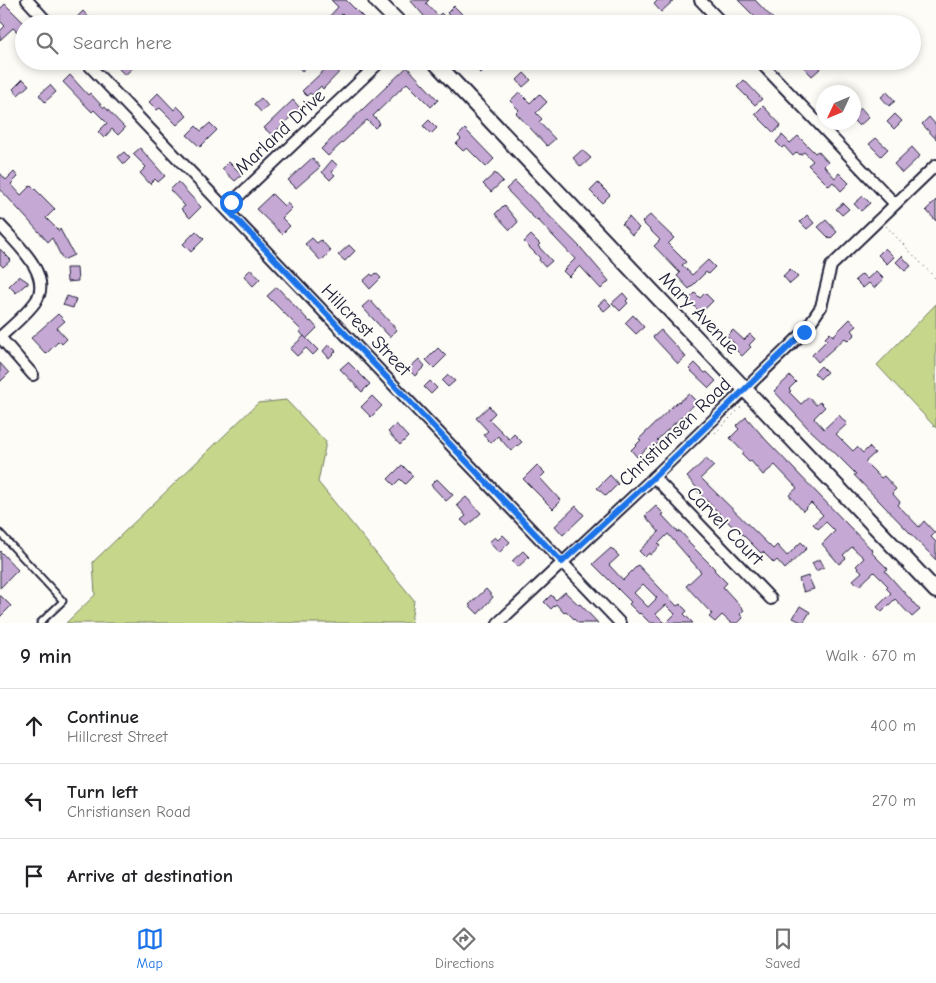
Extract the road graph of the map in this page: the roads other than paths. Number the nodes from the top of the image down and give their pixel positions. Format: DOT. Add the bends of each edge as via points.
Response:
graph roads {
  1 [pos="27,0"];
  2 [pos="376,0"];
  3 [pos="700,0"];
  4 [pos="41,15"];
  5 [pos="391,15"];
  6 [pos="714,15"];
  7 [pos="95,70"];
  8 [pos="372,70"];
  9 [pos="443,70"];
  10 [pos="767,70"];
  11 [pos="936,165"];
  12 [pos="895,204"];
  13 [pos="226,208"];
  14 [pos="0,225"];
  15 [pos="0,337"];
  16 [pos="33,375"];
  17 [pos="745,388"];
  18 [pos="654,477"];
  19 [pos="0,533"];
  20 [pos="562,562"];
  21 [pos="936,591"];
  22 [pos="771,599"];
  23 [pos="40,623"];
  24 [pos="498,623"];
  25 [pos="620,623"];
  1 -- 4 [label="street"];
  2 -- 5 [label="street"];
  3 -- 6 [label="street"];
  7 -- 13 [label="street, Hillcrest Street"];
  8 -- 13 [label="street, Marland Drive"];
  9 -- 17 [label="street, Mary Avenue"];
  10 -- 12 [label="street"];
  11 -- 12 [label="street, Christiansen Road"];
  12 -- 17 [label="street, Christiansen Road" via="831,266 821,307 804,332"];
  13 -- 20 [label="street, Hillcrest Street"];
  14 -- 15 [label="street" via="26,253 37,270 40,284 37,299"];
  15 -- 16 [label="street"];
  17 -- 18 [label="street, Christiansen Road"];
  17 -- 21 [label="street, Mary Avenue"];
  18 -- 20 [label="street, Christiansen Road"];
  18 -- 22 [label="street, Carvel Court"];
  19 -- 23 [label="lane" via="63,601"];
  20 -- 24 [label="street, Christiansen Road"];
  20 -- 25 [label="street, Hillcrest Street"];
}
